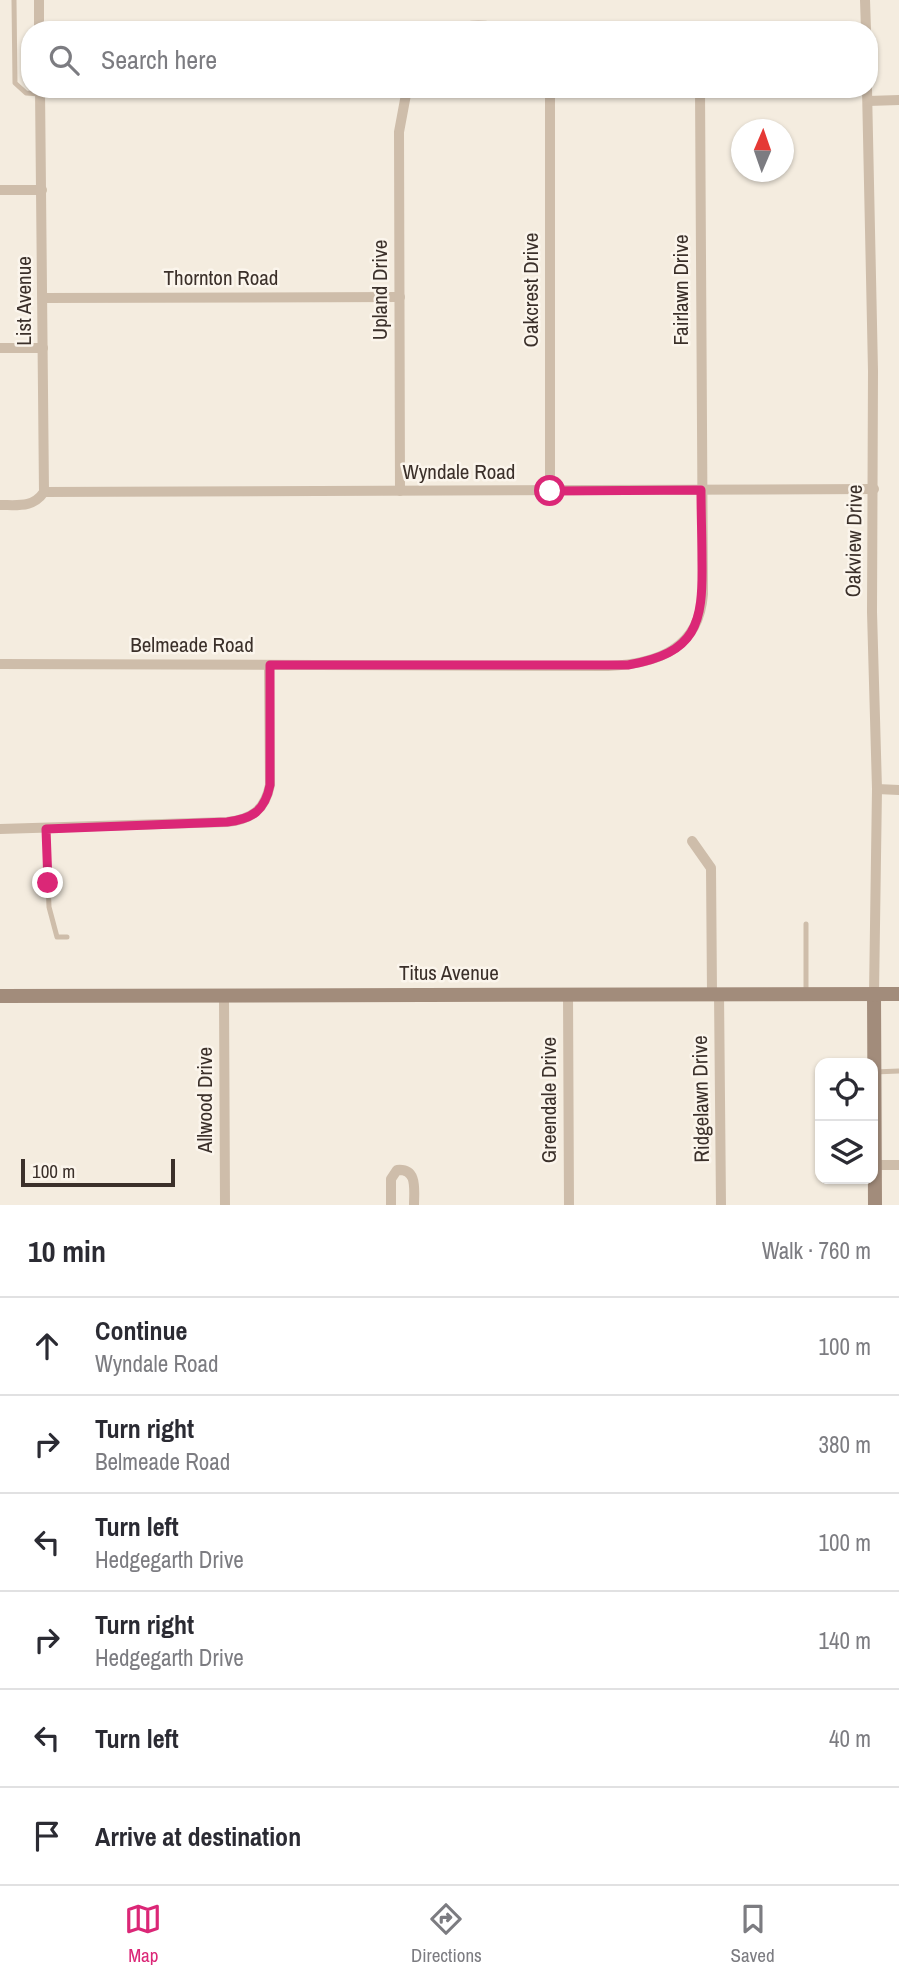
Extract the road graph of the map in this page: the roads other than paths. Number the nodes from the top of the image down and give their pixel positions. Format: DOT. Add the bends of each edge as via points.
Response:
graph roads {
  1 [pos="14,0"];
  2 [pos="39,0"];
  3 [pos="865,0"];
  4 [pos="39,21"];
  5 [pos="866,21"];
  6 [pos="21,88"];
  7 [pos="41,98"];
  8 [pos="405,98"];
  9 [pos="550,98"];
  10 [pos="700,98"];
  11 [pos="868,98"];
  12 [pos="899,100"];
  13 [pos="868,101"];
  14 [pos="0,190"];
  15 [pos="42,190"];
  16 [pos="400,297"];
  17 [pos="43,298"];
  18 [pos="0,348"];
  19 [pos="43,348"];
  20 [pos="874,489"];
  21 [pos="701,490"];
  22 [pos="400,491"];
  23 [pos="550,491"];
  24 [pos="44,492"];
  25 [pos="0,505"];
  26 [pos="0,664"];
  27 [pos="270,665"];
  28 [pos="877,789"];
  29 [pos="899,790"];
  30 [pos="0,829"];
  31 [pos="46,829"];
  32 [pos="692,841"];
  33 [pos="806,924"];
  34 [pos="67,937"];
  35 [pos="716,993"];
  36 [pos="568,994"];
  37 [pos="806,994"];
  38 [pos="874,994"];
  39 [pos="899,994"];
  40 [pos="224,995"];
  41 [pos="0,996"];
  42 [pos="874,1058"];
  43 [pos="899,1071"];
  44 [pos="878,1072"];
  45 [pos="878,1165"];
  46 [pos="899,1165"];
  47 [pos="875,1184"];
  48 [pos="225,1205"];
  49 [pos="391,1205"];
  50 [pos="414,1205"];
  51 [pos="569,1205"];
  52 [pos="721,1205"];
  53 [pos="875,1205"];
  1 -- 6 [label="lane" via="15,83"];
  2 -- 4 [label="street"];
  3 -- 5 [label="street"];
  7 -- 15 [label="street, List Avenue"];
  8 -- 16 [label="street, Upland Drive" via="399,132"];
  9 -- 23 [label="street, Oakcrest Drive"];
  10 -- 21 [label="street, Fairlawn Drive"];
  11 -- 13 [label="street, Oakview Drive"];
  12 -- 13 [label="street"];
  13 -- 20 [label="street, Oakview Drive"];
  14 -- 15 [label="street"];
  15 -- 17 [label="street, List Avenue"];
  16 -- 17 [label="street, Thornton Road"];
  16 -- 22 [label="street, Upland Drive"];
  17 -- 19 [label="street, List Avenue"];
  18 -- 19 [label="street"];
  19 -- 24 [label="street, List Avenue"];
  20 -- 21 [label="street, Wyndale Road"];
  20 -- 28 [label="street, Oakview Drive"];
  21 -- 23 [label="street, Wyndale Road"];
  21 -- 27 [label="street, Belmeade Road" via="700,615 688,637 667,653 642,663 608,666"];
  22 -- 23 [label="street, Wyndale Road"];
  22 -- 24 [label="street, Wyndale Road"];
  24 -- 25 [label="street" via="30,505"];
  26 -- 27 [label="street, Belmeade Road"];
  27 -- 31 [label="street" via="270,785 264,804 251,817 227,822"];
  28 -- 29 [label="street"];
  28 -- 38 [label="street, Oakview Drive"];
  30 -- 31 [label="street"];
  31 -- 34 [label="lane" via="49,907 57,937"];
  32 -- 35 [label="street, Ridgelawn Drive" via="711,868"];
  33 -- 37 [label="lane"];
  35 -- 36 [label="main road, Titus Avenue"];
  35 -- 37 [label="main road, Titus Avenue"];
  35 -- 52 [label="street, Ridgelawn Drive"];
  36 -- 40 [label="main road, Titus Avenue"];
  36 -- 51 [label="street, Greendale Drive"];
  37 -- 38 [label="main road, Titus Avenue"];
  38 -- 39 [label="main road, Titus Avenue"];
  38 -- 42 [label="main road"];
  40 -- 41 [label="main road, Titus Avenue"];
  40 -- 48 [label="street, Allwood Drive"];
  43 -- 44 [label="lane"];
  45 -- 46 [label="street"];
  47 -- 53 [label="main road"];
  49 -- 50 [label="street" via="391,1179 397,1170 404,1170 414,1181"];
}
